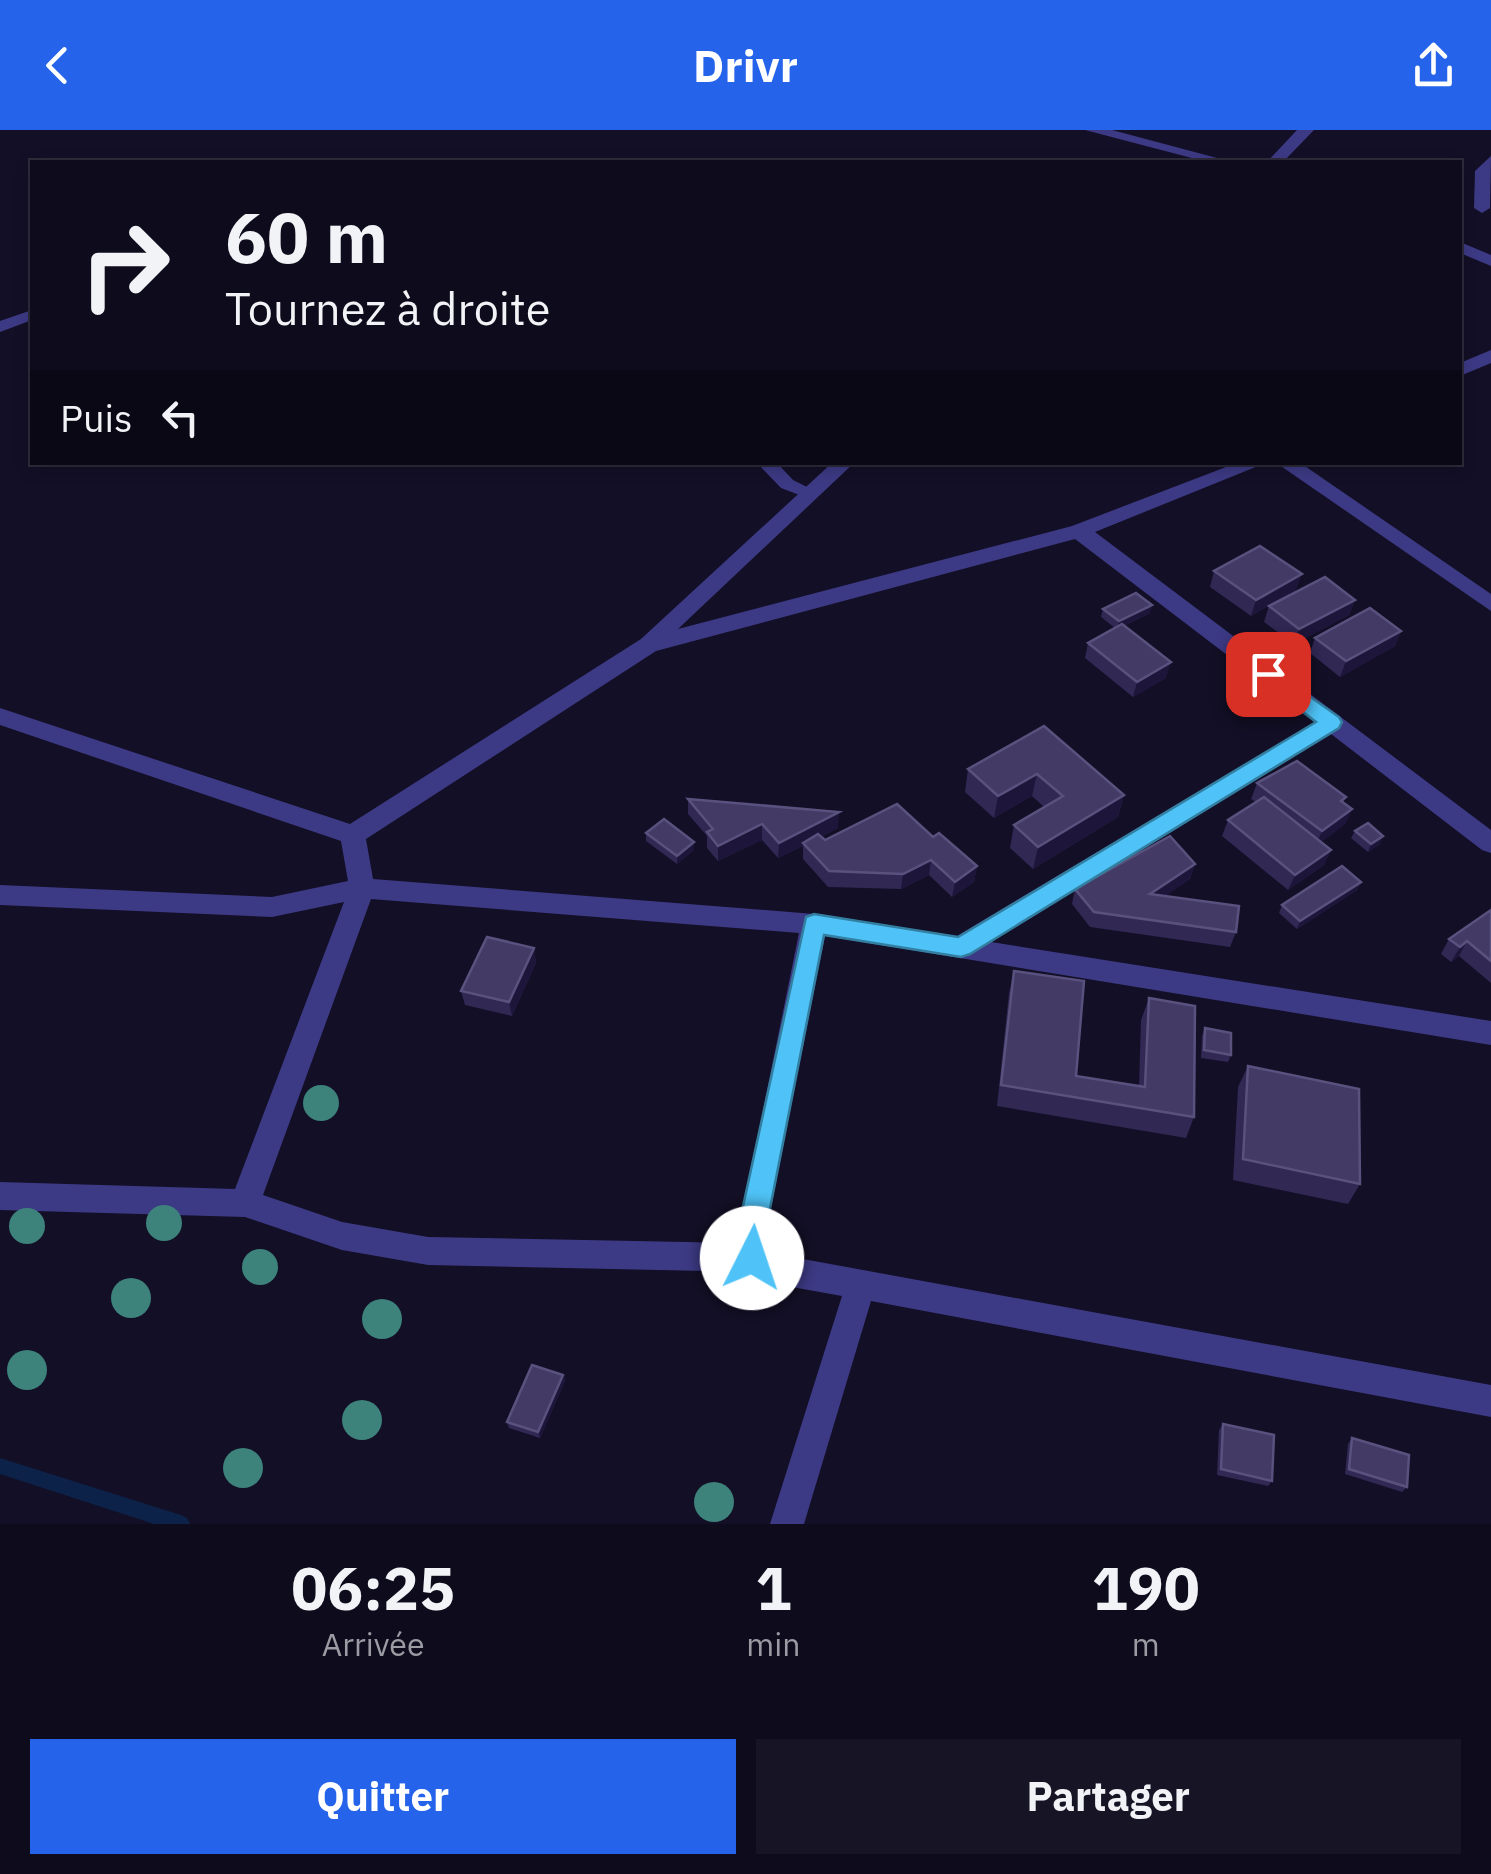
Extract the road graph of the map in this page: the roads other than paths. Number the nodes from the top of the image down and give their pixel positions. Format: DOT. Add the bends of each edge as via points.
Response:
graph roads {
  1 [pos="1093,130"];
  2 [pos="1306,130"];
  3 [pos="1198,160"];
  4 [pos="1277,160"];
  5 [pos="1491,161"];
  6 [pos="1486,206"];
  7 [pos="1462,217"];
  8 [pos="1462,248"];
  9 [pos="1491,261"];
  10 [pos="30,315"];
  11 [pos="0,328"];
  12 [pos="1491,356"];
  13 [pos="1462,369"];
  14 [pos="768,465"];
  15 [pos="842,465"];
  16 [pos="1250,465"];
  17 [pos="1288,465"];
  18 [pos="810,492"];
  19 [pos="1079,531"];
  20 [pos="1491,604"];
  21 [pos="648,645"];
  22 [pos="0,716"];
  23 [pos="1332,722"];
  24 [pos="353,835"];
  25 [pos="1491,843"];
  26 [pos="362,888"];
  27 [pos="0,895"];
  28 [pos="814,924"];
  29 [pos="961,947"];
  30 [pos="1491,1032"];
  31 [pos="0,1196"];
  32 [pos="245,1203"];
  33 [pos="752,1258"];
  34 [pos="861,1284"];
  35 [pos="1491,1401"];
  36 [pos="787,1524"];
  1 -- 3 [label="street"];
  2 -- 4 [label="street"];
  5 -- 6 [label="street" via="1483,171"];
  6 -- 7 [label="street"];
  8 -- 9 [label="street"];
  10 -- 11 [label="lane"];
  12 -- 13 [label="street"];
  14 -- 18 [label="lane" via="786,484"];
  15 -- 18 [label="street"];
  16 -- 19 [label="street"];
  17 -- 20 [label="street"];
  18 -- 21 [label="street"];
  19 -- 21 [label="street"];
  19 -- 23 [label="street"];
  21 -- 24 [label="street"];
  22 -- 24 [label="street"];
  23 -- 25 [label="street"];
  23 -- 29 [label="street"];
  24 -- 26 [label="street"];
  26 -- 27 [label="street" via="272,907"];
  26 -- 28 [label="street"];
  26 -- 32 [label="street"];
  28 -- 29 [label="street"];
  28 -- 33 [label="street" via="751,1234"];
  29 -- 30 [label="street"];
  31 -- 32 [label="street"];
  32 -- 33 [label="street" via="342,1236 428,1252"];
  33 -- 34 [label="street"];
  34 -- 35 [label="street"];
  34 -- 36 [label="street"];
}
